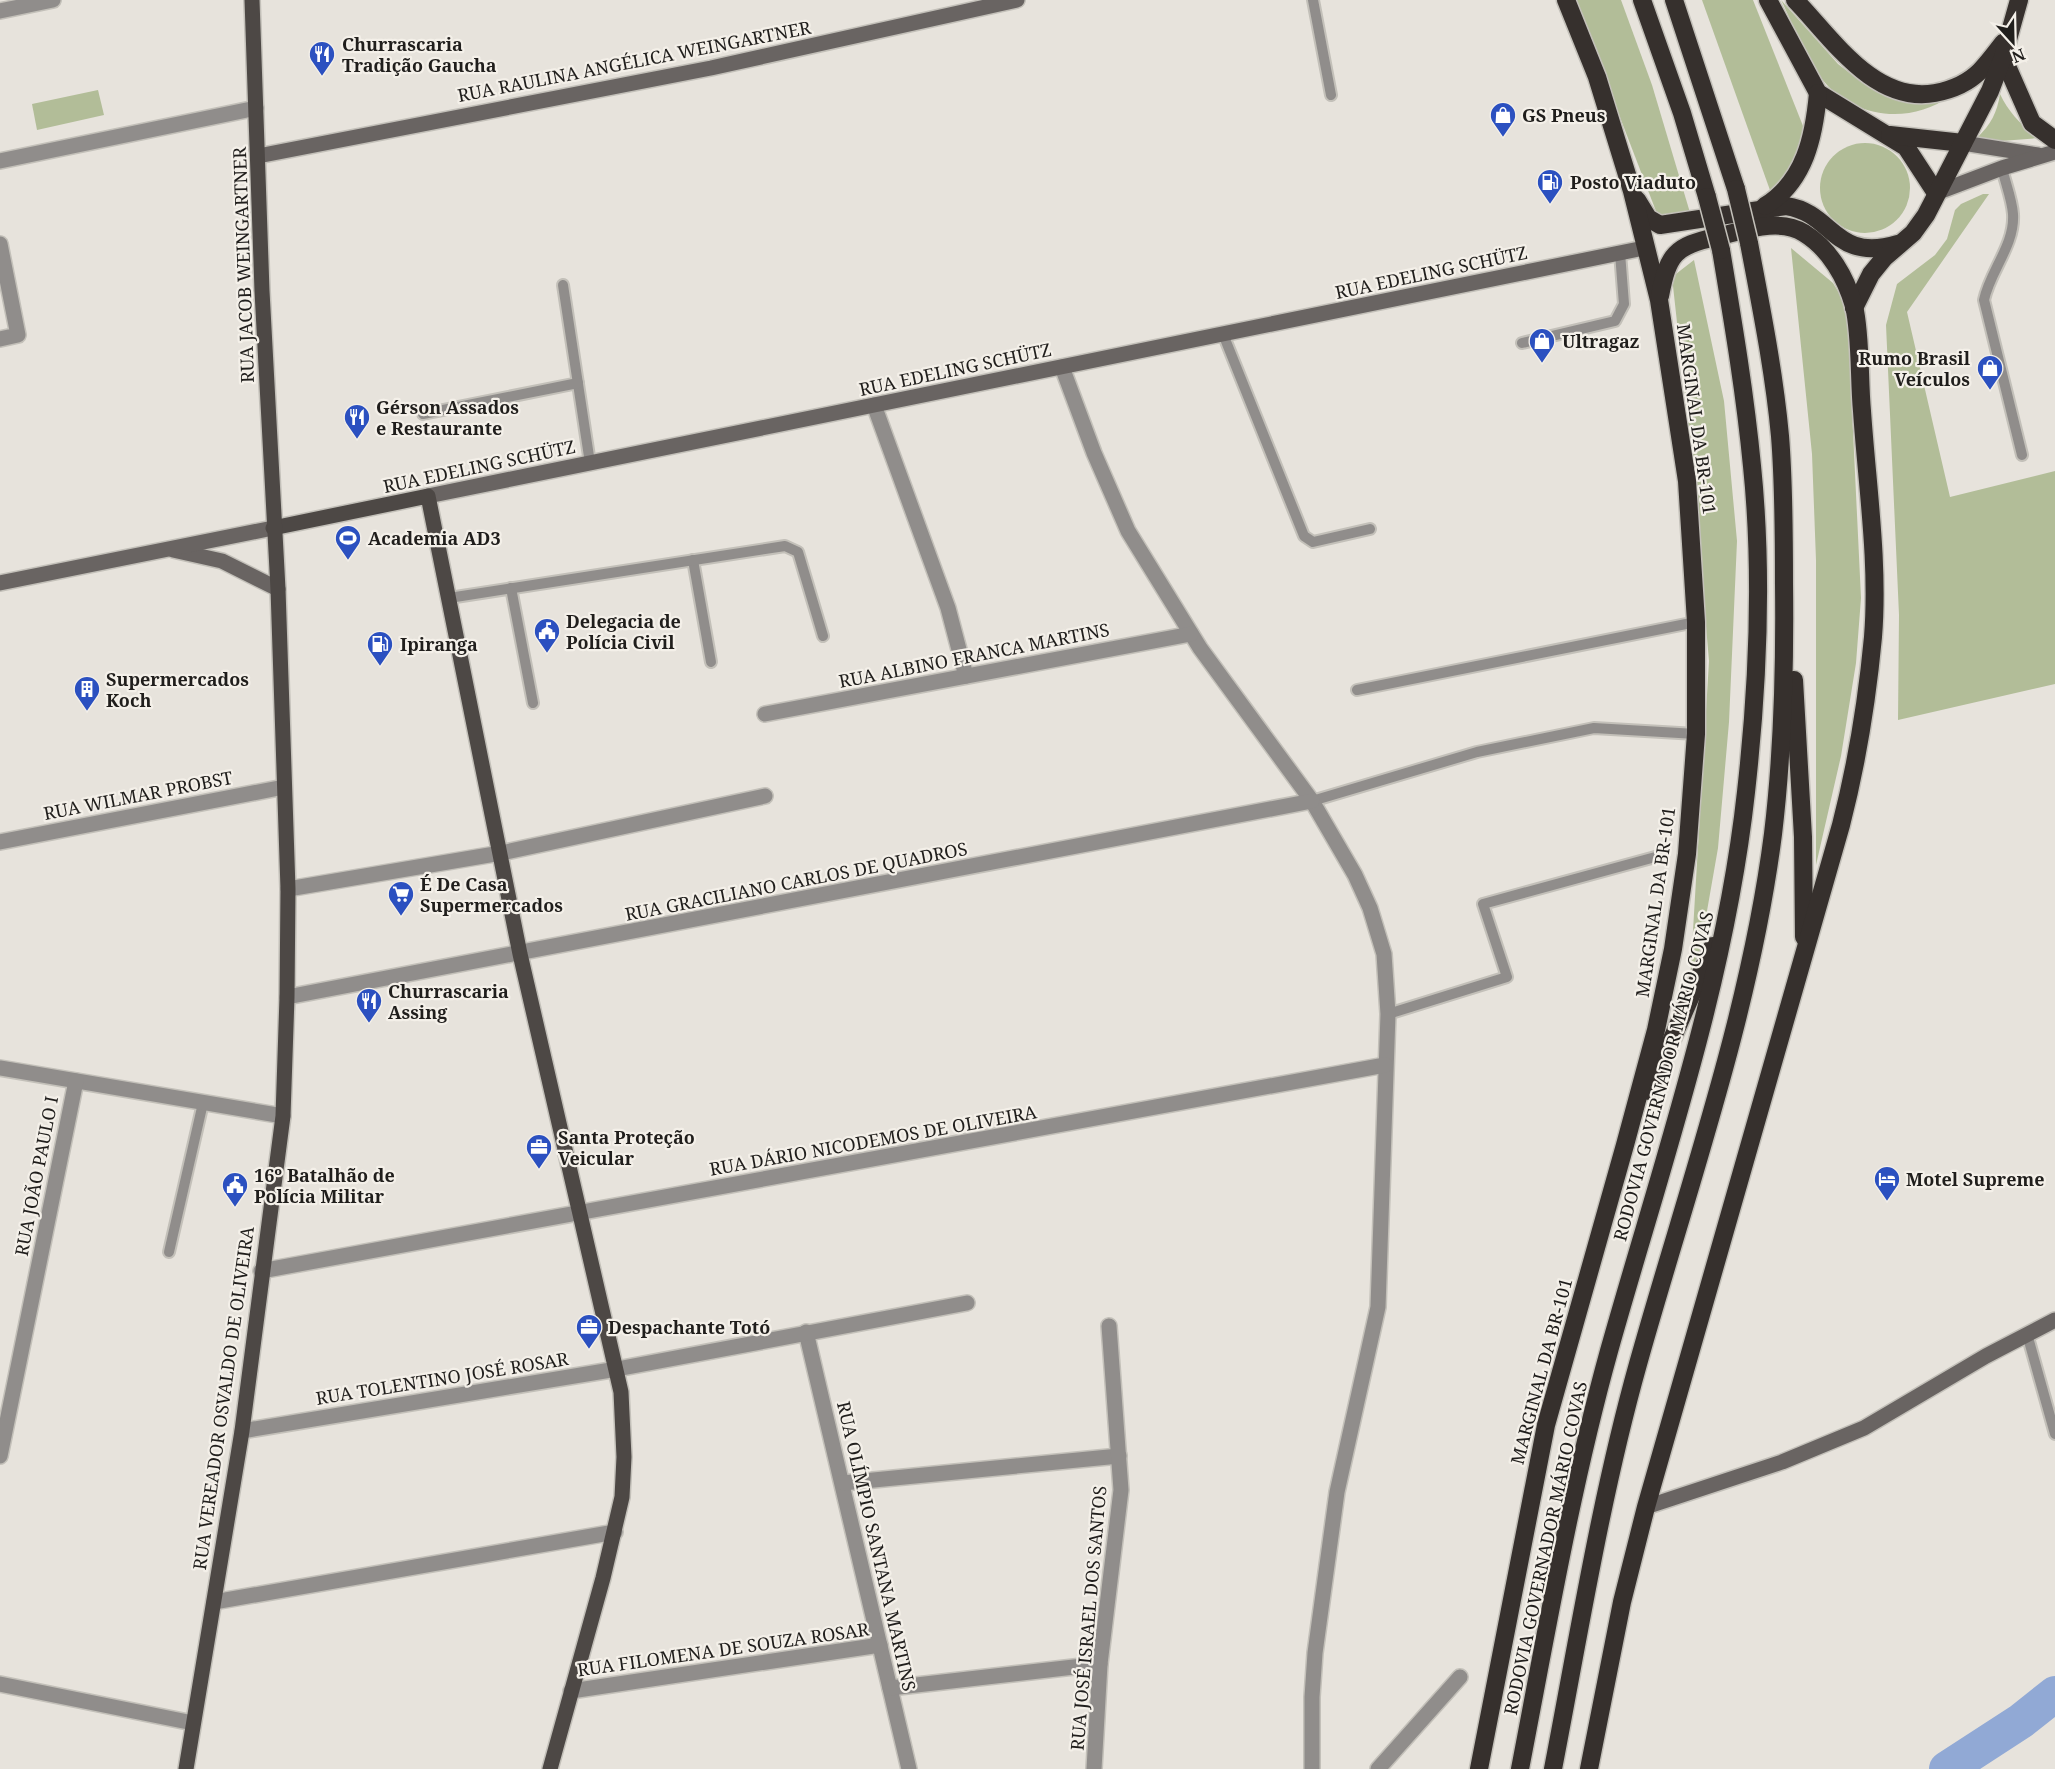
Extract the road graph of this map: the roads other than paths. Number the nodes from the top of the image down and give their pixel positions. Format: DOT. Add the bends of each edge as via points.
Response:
graph roads {
  1 [pos="53,0"];
  2 [pos="252,0"];
  3 [pos="1017,0"];
  4 [pos="1313,0"];
  5 [pos="1566,0"];
  6 [pos="1642,0"];
  7 [pos="1674,0"];
  8 [pos="1768,0"];
  9 [pos="1795,0"];
  10 [pos="2019,0"];
  11 [pos="0,11"];
  12 [pos="2008,37"];
  13 [pos="2003,57"];
  14 [pos="1818,93"];
  15 [pos="1330,96"];
  16 [pos="256,108"];
  17 [pos="1890,135"];
  18 [pos="1963,143"];
  19 [pos="2052,153"];
  20 [pos="258,156"];
  21 [pos="0,161"];
  22 [pos="2002,168"];
  23 [pos="1632,191"];
  24 [pos="1936,193"];
  25 [pos="1764,207"];
  26 [pos="0,244"];
  27 [pos="1899,244"];
  28 [pos="1644,248"];
  29 [pos="1620,253"];
  30 [pos="563,285"];
  31 [pos="1659,300"];
  32 [pos="1854,308"];
  33 [pos="1223,334"];
  34 [pos="0,339"];
  35 [pos="1522,343"];
  36 [pos="1062,367"];
  37 [pos="578,383"];
  38 [pos="873,405"];
  39 [pos="423,414"];
  40 [pos="2022,455"];
  41 [pos="590,463"];
  42 [pos="428,496"];
  43 [pos="1784,497"];
  44 [pos="273,528"];
  45 [pos="1370,529"];
  46 [pos="164,549"];
  47 [pos="693,560"];
  48 [pos="0,583"];
  49 [pos="511,588"];
  50 [pos="278,589"];
  51 [pos="449,598"];
  52 [pos="1696,622"];
  53 [pos="1191,634"];
  54 [pos="823,636"];
  55 [pos="711,662"];
  56 [pos="966,676"];
  57 [pos="1357,690"];
  58 [pos="533,703"];
  59 [pos="765,714"];
  60 [pos="1696,734"];
  61 [pos="284,787"];
  62 [pos="765,796"];
  63 [pos="1312,801"];
  64 [pos="0,842"];
  65 [pos="501,853"];
  66 [pos="1659,856"];
  67 [pos="288,889"];
  68 [pos="1729,908"];
  69 [pos="520,954"];
  70 [pos="1804,960"];
  71 [pos="287,997"];
  72 [pos="1388,1014"];
  73 [pos="1385,1065"];
  74 [pos="0,1068"];
  75 [pos="76,1081"];
  76 [pos="203,1103"];
  77 [pos="283,1116"];
  78 [pos="1625,1145"];
  79 [pos="581,1214"];
  80 [pos="169,1252"];
  81 [pos="261,1271"];
  82 [pos="967,1303"];
  83 [pos="2055,1320"];
  84 [pos="1109,1326"];
  85 [pos="807,1332"];
  86 [pos="2027,1334"];
  87 [pos="617,1369"];
  88 [pos="242,1431"];
  89 [pos="2055,1434"];
  90 [pos="0,1456"];
  91 [pos="1119,1456"];
  92 [pos="843,1483"];
  93 [pos="1646,1507"];
  94 [pos="615,1532"];
  95 [pos="214,1602"];
  96 [pos="880,1645"];
  97 [pos="1100,1664"];
  98 [pos="1460,1677"];
  99 [pos="0,1684"];
  100 [pos="890,1688"];
  101 [pos="571,1691"];
  102 [pos="193,1723"];
  103 [pos="186,1769"];
  104 [pos="550,1769"];
  105 [pos="909,1769"];
  106 [pos="1094,1769"];
  107 [pos="1312,1769"];
  108 [pos="1378,1769"];
  109 [pos="1479,1769"];
  110 [pos="1520,1769"];
  111 [pos="1553,1769"];
  112 [pos="1589,1769"];
  1 -- 11 [label="street"];
  2 -- 16 [label="main road, RUA JACOB WEINGARTNER"];
  3 -- 20 [label="main road, RUA RAULINA ANGÉLICA WEINGARTNER" via="711,68"];
  4 -- 15 [label="lane"];
  5 -- 23 [label="highway, MARGINAL DA BR-101" via="1597,77"];
  6 -- 68 [label="highway, RODOVIA GOVERNADOR MÁRIO COVAS, bridge" via="1682,113 1721,250 1745,400 1756,537 1753,706 1746,793"];
  7 -- 43 [label="highway, bridge" via="1736,189 1749,243 1773,378"];
  8 -- 14 [label="highway"];
  9 -- 12 [label="highway" via="1868,74 1903,92 1929,94 1963,84 1980,72"];
  10 -- 12 [label="highway"];
  12 -- 13 [label="highway"];
  13 -- 18 [label="highway"];
  13 -- 19 [label="highway" via="2032,123"];
  14 -- 17 [label="highway"];
  14 -- 25 [label="highway" via="1812,140 1802,164 1792,185"];
  16 -- 20 [label="main road, RUA JACOB WEINGARTNER"];
  16 -- 21 [label="street"];
  17 -- 18 [label="highway"];
  17 -- 24 [label="highway" via="1906,147"];
  18 -- 19 [label="main road"];
  18 -- 24 [label="highway"];
  19 -- 22 [label="main road"];
  20 -- 44 [label="main road, RUA JACOB WEINGARTNER"];
  22 -- 24 [label="main road"];
  22 -- 40 [label="lane" via="2013,215 2006,248 1984,300"];
  23 -- 25 [label="highway" via="1648,218 1660,225"];
  23 -- 28 [label="highway, MARGINAL DA BR-101"];
  24 -- 27 [label="highway" via="1913,233"];
  25 -- 27 [label="highway" via="1795,207 1860,249 1876,250"];
  26 -- 34 [label="street" via="18,335"];
  27 -- 32 [label="highway" via="1871,274"];
  28 -- 29 [label="main road, RUA EDELING SCHÜTZ"];
  28 -- 31 [label="highway, MARGINAL DA BR-101"];
  29 -- 33 [label="main road, RUA EDELING SCHÜTZ"];
  29 -- 35 [label="lane" via="1624,303 1615,321"];
  30 -- 37 [label="lane"];
  31 -- 32 [label="highway" via="1664,272 1679,249 1692,242 1769,226 1790,226 1804,232 1833,260"];
  31 -- 52 [label="highway, MARGINAL DA BR-101" via="1688,481"];
  32 -- 70 [label="highway" via="1873,581 1873,635 1856,766"];
  33 -- 36 [label="main road, RUA EDELING SCHÜTZ"];
  33 -- 45 [label="lane" via="1304,536 1313,542"];
  36 -- 38 [label="main road, RUA EDELING SCHÜTZ"];
  36 -- 53 [label="street" via="1128,531"];
  37 -- 39 [label="lane"];
  37 -- 41 [label="lane"];
  38 -- 41 [label="main road, RUA EDELING SCHÜTZ"];
  38 -- 56 [label="street" via="948,608"];
  41 -- 42 [label="main road, RUA EDELING SCHÜTZ"];
  42 -- 44 [label="main road, RUA EDELING SCHÜTZ"];
  42 -- 51 [label="main road"];
  43 -- 70 [label="highway" via="1803,837"];
  43 -- 111 [label="highway" via="1785,658 1780,759 1773,834 1753,954 1631,1392 1601,1521"];
  44 -- 46 [label="main road"];
  44 -- 50 [label="main road, RUA VEREADOR OSVALDO DE OLIVEIRA"];
  46 -- 48 [label="main road"];
  46 -- 50 [label="main road" via="214,558"];
  47 -- 49 [label="lane"];
  47 -- 54 [label="lane" via="785,546 798,552"];
  47 -- 55 [label="lane"];
  49 -- 51 [label="lane"];
  49 -- 58 [label="lane"];
  50 -- 61 [label="main road, RUA VEREADOR OSVALDO DE OLIVEIRA"];
  51 -- 65 [label="main road"];
  52 -- 57 [label="lane"];
  52 -- 60 [label="highway, MARGINAL DA BR-101"];
  53 -- 56 [label="street, RUA ALBINO FRANCA MARTINS"];
  53 -- 63 [label="street"];
  56 -- 59 [label="street, RUA ALBINO FRANCA MARTINS"];
  60 -- 63 [label="lane" via="1594,728 1477,752"];
  60 -- 78 [label="highway, MARGINAL DA BR-101" via="1687,854 1673,949"];
  61 -- 64 [label="street, RUA WILMAR PROBST"];
  61 -- 67 [label="main road, RUA VEREADOR OSVALDO DE OLIVEIRA"];
  62 -- 65 [label="street"];
  63 -- 69 [label="street, RUA GRACILIANO CARLOS DE QUADROS"];
  63 -- 72 [label="street" via="1370,908 1384,954"];
  65 -- 67 [label="street"];
  65 -- 69 [label="main road"];
  66 -- 72 [label="lane" via="1483,904 1507,977"];
  67 -- 71 [label="main road, RUA VEREADOR OSVALDO DE OLIVEIRA"];
  68 -- 78 [label="highway"];
  68 -- 110 [label="highway, RODOVIA GOVERNADOR MÁRIO COVAS" via="1687,1083 1594,1405"];
  69 -- 71 [label="street, RUA GRACILIANO CARLOS DE QUADROS"];
  69 -- 79 [label="main road"];
  70 -- 93 [label="highway"];
  71 -- 77 [label="main road, RUA VEREADOR OSVALDO DE OLIVEIRA"];
  72 -- 73 [label="street"];
  73 -- 79 [label="street, RUA DÁRIO NICODEMOS DE OLIVEIRA"];
  73 -- 107 [label="street" via="1378,1307 1337,1492 1312,1697"];
  74 -- 75 [label="street"];
  75 -- 76 [label="street"];
  75 -- 90 [label="street, RUA JOÃO PAULO I"];
  76 -- 77 [label="street"];
  76 -- 80 [label="lane"];
  77 -- 81 [label="main road, RUA VEREADOR OSVALDO DE OLIVEIRA"];
  78 -- 109 [label="highway, MARGINAL DA BR-101" via="1546,1425"];
  79 -- 81 [label="street, RUA DÁRIO NICODEMOS DE OLIVEIRA"];
  79 -- 87 [label="main road"];
  81 -- 88 [label="main road, RUA VEREADOR OSVALDO DE OLIVEIRA"];
  82 -- 85 [label="street, RUA TOLENTINO JOSÉ ROSAR"];
  83 -- 86 [label="main road"];
  84 -- 91 [label="street, RUA JOSÉ ISRAEL DOS SANTOS"];
  85 -- 87 [label="street, RUA TOLENTINO JOSÉ ROSAR"];
  85 -- 92 [label="street, RUA OLÍMPIO SANTANA MARTINS"];
  86 -- 89 [label="lane"];
  86 -- 93 [label="main road" via="1864,1428 1782,1462"];
  87 -- 88 [label="street, RUA TOLENTINO JOSÉ ROSAR"];
  87 -- 94 [label="main road" via="624,1457"];
  88 -- 95 [label="main road, RUA VEREADOR OSVALDO DE OLIVEIRA"];
  91 -- 92 [label="street"];
  91 -- 97 [label="street, RUA JOSÉ ISRAEL DOS SANTOS" via="1119,1517"];
  92 -- 96 [label="street, RUA OLÍMPIO SANTANA MARTINS"];
  93 -- 112 [label="highway" via="1622,1602"];
  94 -- 95 [label="street"];
  94 -- 101 [label="main road"];
  95 -- 102 [label="main road, RUA VEREADOR OSVALDO DE OLIVEIRA"];
  96 -- 100 [label="street, RUA OLÍMPIO SANTANA MARTINS"];
  96 -- 101 [label="street, RUA FILOMENA DE SOUZA ROSAR"];
  97 -- 100 [label="street"];
  97 -- 106 [label="street, RUA JOSÉ ISRAEL DOS SANTOS"];
  98 -- 108 [label="street"];
  99 -- 102 [label="street"];
  100 -- 105 [label="street, RUA OLÍMPIO SANTANA MARTINS"];
  101 -- 104 [label="main road"];
  102 -- 103 [label="main road, RUA VEREADOR OSVALDO DE OLIVEIRA"];
}
